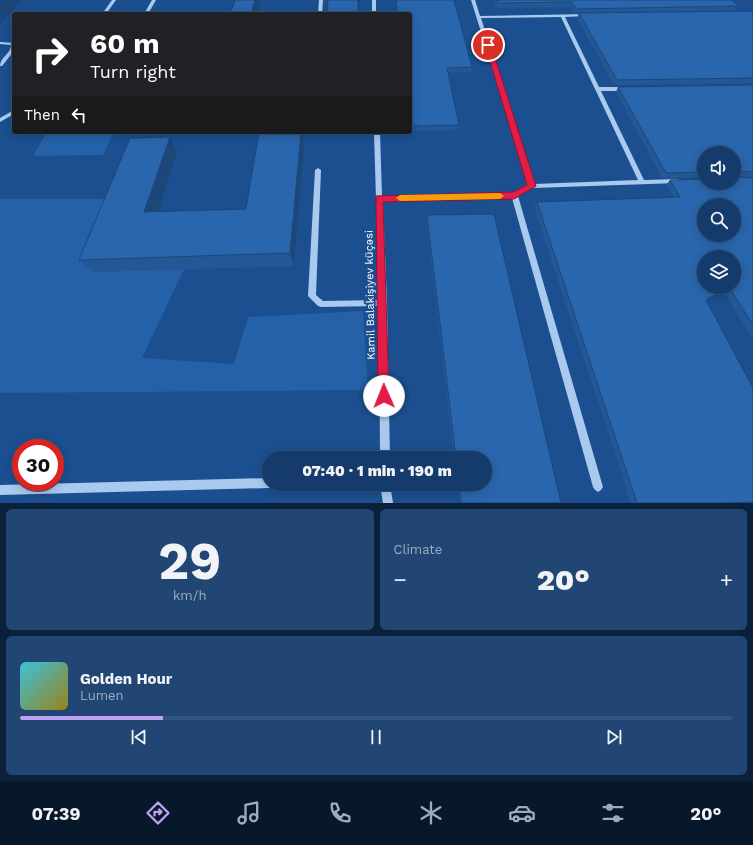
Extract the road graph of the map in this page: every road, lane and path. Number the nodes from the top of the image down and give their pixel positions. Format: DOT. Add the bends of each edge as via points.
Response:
graph roads {
  1 [pos="114,0"];
  2 [pos="154,0"];
  3 [pos="321,0"];
  4 [pos="374,0"];
  5 [pos="473,0"];
  6 [pos="105,12"];
  7 [pos="147,12"];
  8 [pos="320,12"];
  9 [pos="374,12"];
  10 [pos="594,15"];
  11 [pos="562,16"];
  12 [pos="479,17"];
  13 [pos="0,43"];
  14 [pos="12,44"];
  15 [pos="12,50"];
  16 [pos="0,65"];
  17 [pos="636,88"];
  18 [pos="597,89"];
  19 [pos="12,113"];
  20 [pos="0,120"];
  21 [pos="377,134"];
  22 [pos="318,170"];
  23 [pos="688,180"];
  24 [pos="642,182"];
  25 [pos="532,186"];
  26 [pos="514,196"];
  27 [pos="379,199"];
  28 [pos="383,303"];
  29 [pos="385,451"];
  30 [pos="262,483"];
  31 [pos="598,487"];
  32 [pos="0,490"];
  33 [pos="386,491"];
  34 [pos="388,503"];
  1 -- 6 [label="street"];
  2 -- 7 [label="street"];
  3 -- 8 [label="street"];
  4 -- 9 [label="street"];
  5 -- 12 [label="street"];
  10 -- 11 [label="street"];
  11 -- 12 [label="street"];
  11 -- 18 [label="street"];
  12 -- 25 [label="street"];
  13 -- 14 [label="street"];
  15 -- 16 [label="street"];
  17 -- 18 [label="street"];
  18 -- 24 [label="street"];
  19 -- 20 [label="street"];
  21 -- 27 [label="street, Kamil Balakişiyev küçəsi"];
  22 -- 28 [label="street" via="312,296 321,304"];
  23 -- 24 [label="street"];
  24 -- 25 [label="street"];
  25 -- 26 [label="street"];
  26 -- 27 [label="street"];
  26 -- 31 [label="street"];
  27 -- 28 [label="street, Kamil Balakişiyev küçəsi"];
  28 -- 29 [label="street, Kamil Balakişiyev küçəsi"];
  30 -- 32 [label="street"];
  33 -- 34 [label="street"];
}
